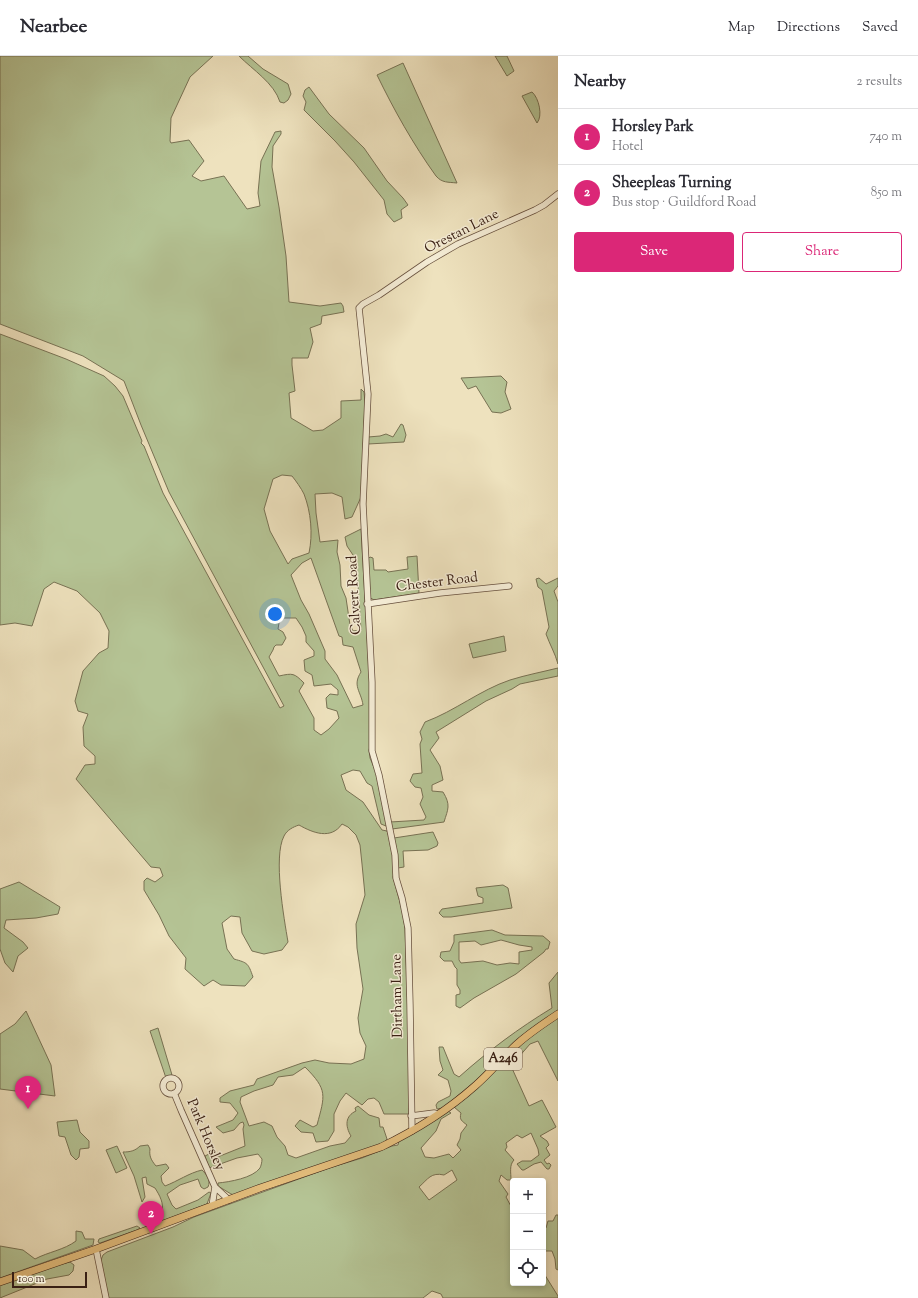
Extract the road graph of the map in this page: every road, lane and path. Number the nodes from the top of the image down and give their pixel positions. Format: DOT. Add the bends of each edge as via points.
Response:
graph roads {
  1 [pos="558,194"];
  2 [pos="359,308"];
  3 [pos="509,586"];
  4 [pos="367,604"];
  5 [pos="396,878"];
  6 [pos="558,1014"];
  7 [pos="174,1093"];
  8 [pos="438,1114"];
  9 [pos="411,1116"];
  10 [pos="412,1131"];
  11 [pos="215,1187"];
  12 [pos="230,1200"];
  13 [pos="212,1206"];
  14 [pos="96,1249"];
  15 [pos="0,1282"];
  16 [pos="106,1298"];
  1 -- 2 [label="street, Orestan Lane" via="535,210 472,237 443,253"];
  2 -- 4 [label="street, Calvert Road" via="368,394 363,504"];
  3 -- 4 [label="street, Chester Road"];
  4 -- 5 [label="street, Calvert Road" via="373,702 372,751 395,856"];
  5 -- 9 [label="street, Dirtham Lane" via="408,928"];
  6 -- 8 [label="main road, A246" via="536,1028 475,1086"];
  7 -- 11 [label="street, Park Horsley"];
  8 -- 9 [label="street"];
  8 -- 10 [label="main road, A246"];
  9 -- 10 [label="street, Dirtham Lane"];
  10 -- 12 [label="main road, A246" via="380,1147"];
  11 -- 12 [label="street, Park Horsley"];
  11 -- 13 [label="street, Park Horsley"];
  12 -- 13 [label="main road, A246"];
  13 -- 14 [label="main road, A246"];
  14 -- 15 [label="main road, A246"];
  14 -- 16 [label="street"];
}
